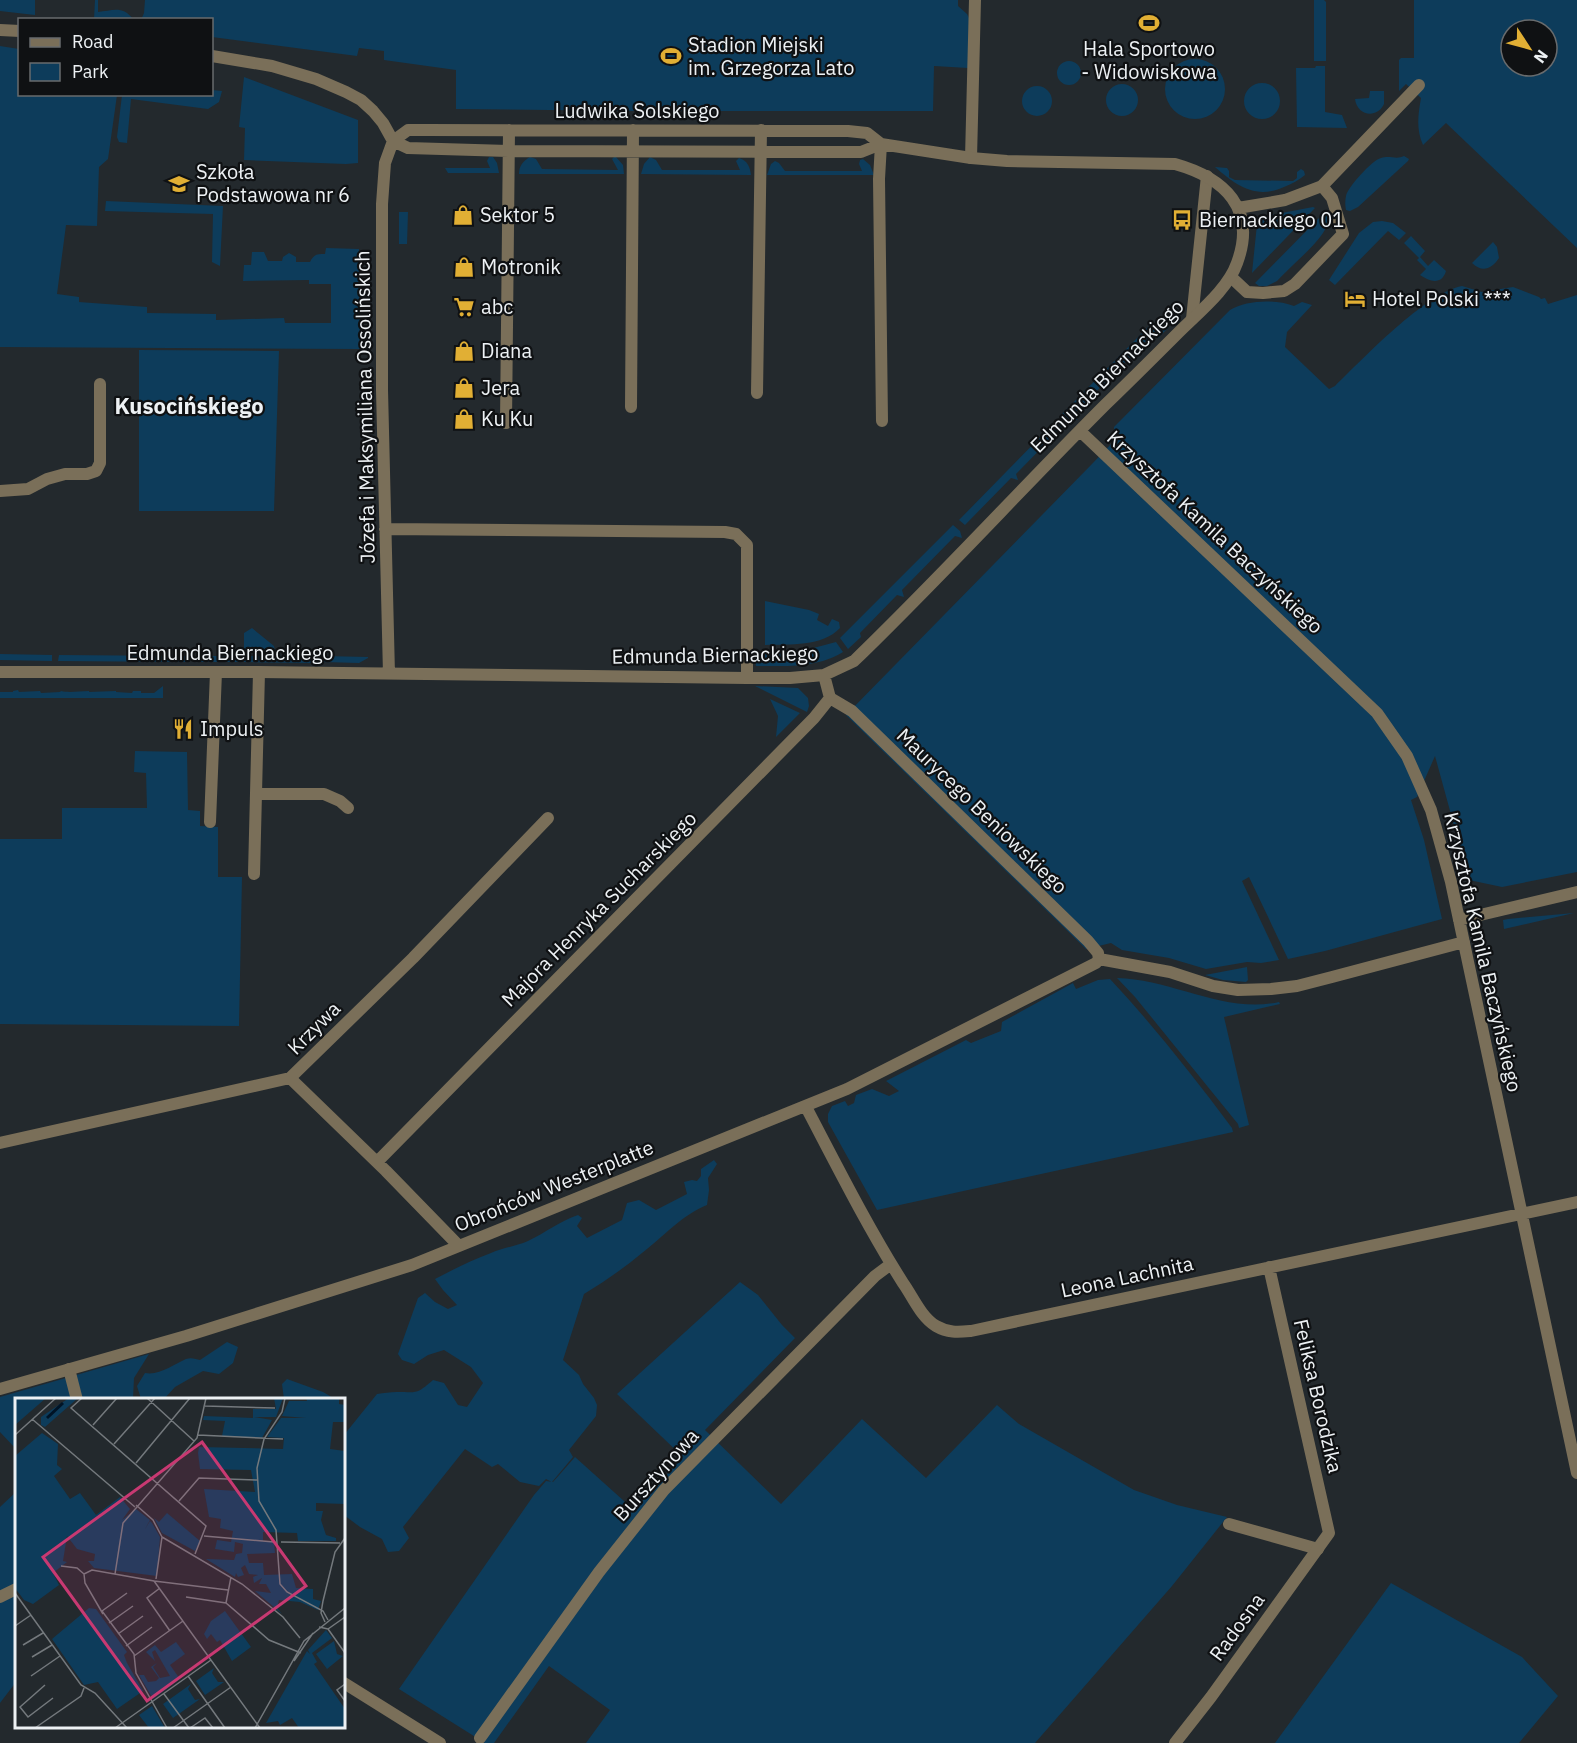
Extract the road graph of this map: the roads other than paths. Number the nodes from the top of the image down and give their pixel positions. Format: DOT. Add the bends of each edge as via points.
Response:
graph roads {
  1 [pos="975,0"];
  2 [pos="0,30"];
  3 [pos="18,31"];
  4 [pos="213,56"];
  5 [pos="1419,85"];
  6 [pos="509,130"];
  7 [pos="633,130"];
  8 [pos="761,130"];
  9 [pos="393,141"];
  10 [pos="881,144"];
  11 [pos="508,151"];
  12 [pos="633,151"];
  13 [pos="761,151"];
  14 [pos="971,158"];
  15 [pos="1207,176"];
  16 [pos="1322,186"];
  17 [pos="1239,208"];
  18 [pos="1231,277"];
  19 [pos="1192,319"];
  20 [pos="100,384"];
  21 [pos="757,393"];
  22 [pos="631,407"];
  23 [pos="882,421"];
  24 [pos="506,423"];
  25 [pos="1080,431"];
  26 [pos="0,491"];
  27 [pos="385,529"];
  28 [pos="0,672"];
  29 [pos="216,672"];
  30 [pos="259,672"];
  31 [pos="389,674"];
  32 [pos="824,675"];
  33 [pos="747,678"];
  34 [pos="830,698"];
  35 [pos="257,794"];
  36 [pos="348,808"];
  37 [pos="548,818"];
  38 [pos="210,822"];
  39 [pos="254,874"];
  40 [pos="1577,892"];
  41 [pos="1459,920"];
  42 [pos="1464,942"];
  43 [pos="1099,959"];
  44 [pos="290,1078"];
  45 [pos="806,1107"];
  46 [pos="0,1143"];
  47 [pos="377,1162"];
  48 [pos="1577,1202"];
  49 [pos="1521,1214"];
  50 [pos="458,1245"];
  51 [pos="891,1263"];
  52 [pos="1269,1267"];
  53 [pos="69,1369"];
  54 [pos="0,1389"];
  55 [pos="76,1398"];
  56 [pos="1577,1473"];
  57 [pos="1229,1524"];
  58 [pos="1329,1533"];
  59 [pos="1318,1549"];
  60 [pos="15,1589"];
  61 [pos="0,1597"];
  62 [pos="345,1684"];
  63 [pos="480,1738"];
  64 [pos="440,1743"];
  65 [pos="1175,1743"];
  1 -- 14 [label="street"];
  2 -- 3 [label="street"];
  4 -- 9 [label="street" via="272,66 346,92 373,111"];
  5 -- 16 [label="street"];
  6 -- 7 [label="street, Ludwika Solskiego"];
  6 -- 9 [label="street, Ludwika Solskiego" via="408,130"];
  6 -- 11 [label="street"];
  7 -- 8 [label="street, Ludwika Solskiego"];
  7 -- 12 [label="street"];
  8 -- 10 [label="street, Ludwika Solskiego" via="867,133"];
  8 -- 13 [label="street"];
  9 -- 11 [label="street, Ludwika Solskiego" via="408,148"];
  9 -- 27 [label="street, Józefa i Maksymiliana Ossolińskich" via="385,163 382,204"];
  10 -- 13 [label="street, Ludwika Solskiego" via="861,152"];
  10 -- 14 [label="street, Ludwika Solskiego"];
  10 -- 23 [label="street"];
  11 -- 12 [label="street, Ludwika Solskiego"];
  11 -- 24 [label="street"];
  12 -- 13 [label="street, Ludwika Solskiego"];
  12 -- 22 [label="street"];
  13 -- 21 [label="street"];
  14 -- 15 [label="street, Ludwika Solskiego" via="1175,164"];
  15 -- 17 [label="street, Ludwika Solskiego"];
  15 -- 19 [label="street"];
  16 -- 17 [label="street" via="1285,200"];
  16 -- 18 [label="street" via="1332,198 1343,234 1295,284 1284,291 1247,292"];
  17 -- 18 [label="street, Edmunda Biernackiego" via="1243,238"];
  18 -- 19 [label="street, Edmunda Biernackiego"];
  19 -- 25 [label="street, Edmunda Biernackiego"];
  20 -- 26 [label="street" via="100,463 96,471 46,479 28,489"];
  25 -- 32 [label="street, Edmunda Biernackiego" via="854,661"];
  25 -- 41 [label="street, Krzysztofa Kamila Baczyńskiego" via="1377,713 1407,756 1431,810"];
  27 -- 31 [label="street, Józefa i Maksymiliana Ossolińskich"];
  27 -- 33 [label="street" via="736,534 747,545"];
  28 -- 29 [label="street, Edmunda Biernackiego"];
  29 -- 30 [label="street, Edmunda Biernackiego"];
  29 -- 38 [label="street"];
  30 -- 31 [label="street, Edmunda Biernackiego"];
  30 -- 35 [label="street"];
  31 -- 33 [label="street, Edmunda Biernackiego"];
  32 -- 33 [label="street, Edmunda Biernackiego"];
  32 -- 34 [label="street"];
  34 -- 43 [label="street, Maurycego Beniowskiego" via="852,711 1088,941"];
  34 -- 47 [label="street, Majora Henryka Sucharskiego"];
  35 -- 36 [label="street" via="324,794"];
  35 -- 39 [label="street"];
  37 -- 44 [label="street, Krzywa"];
  40 -- 41 [label="street"];
  41 -- 42 [label="street, Krzysztofa Kamila Baczyńskiego"];
  42 -- 43 [label="street" via="1297,986 1271,989 1213,986 1170,972"];
  42 -- 49 [label="street, Krzysztofa Kamila Baczyńskiego"];
  43 -- 45 [label="street, Obrońców Westerplatte" via="1002,1012"];
  44 -- 46 [label="street, Krzywa"];
  44 -- 47 [label="street"];
  45 -- 50 [label="street, Obrońców Westerplatte"];
  45 -- 51 [label="street, Leona Lachnita"];
  47 -- 50 [label="street"];
  48 -- 49 [label="street, Leona Lachnita"];
  49 -- 52 [label="street, Leona Lachnita"];
  49 -- 56 [label="street, Krzysztofa Kamila Baczyńskiego"];
  50 -- 53 [label="street, Obrońców Westerplatte" via="346,1287"];
  51 -- 52 [label="street, Leona Lachnita" via="924,1315 950,1333"];
  51 -- 63 [label="street, Bursztynowa" via="664,1490 599,1572"];
  52 -- 58 [label="street, Feliksa Borodzika"];
  53 -- 54 [label="street, Obrońców Westerplatte"];
  53 -- 55 [label="street"];
  57 -- 59 [label="street"];
  58 -- 59 [label="street, Radosna"];
  59 -- 65 [label="street, Radosna"];
  60 -- 61 [label="street"];
  62 -- 64 [label="street"];
}
